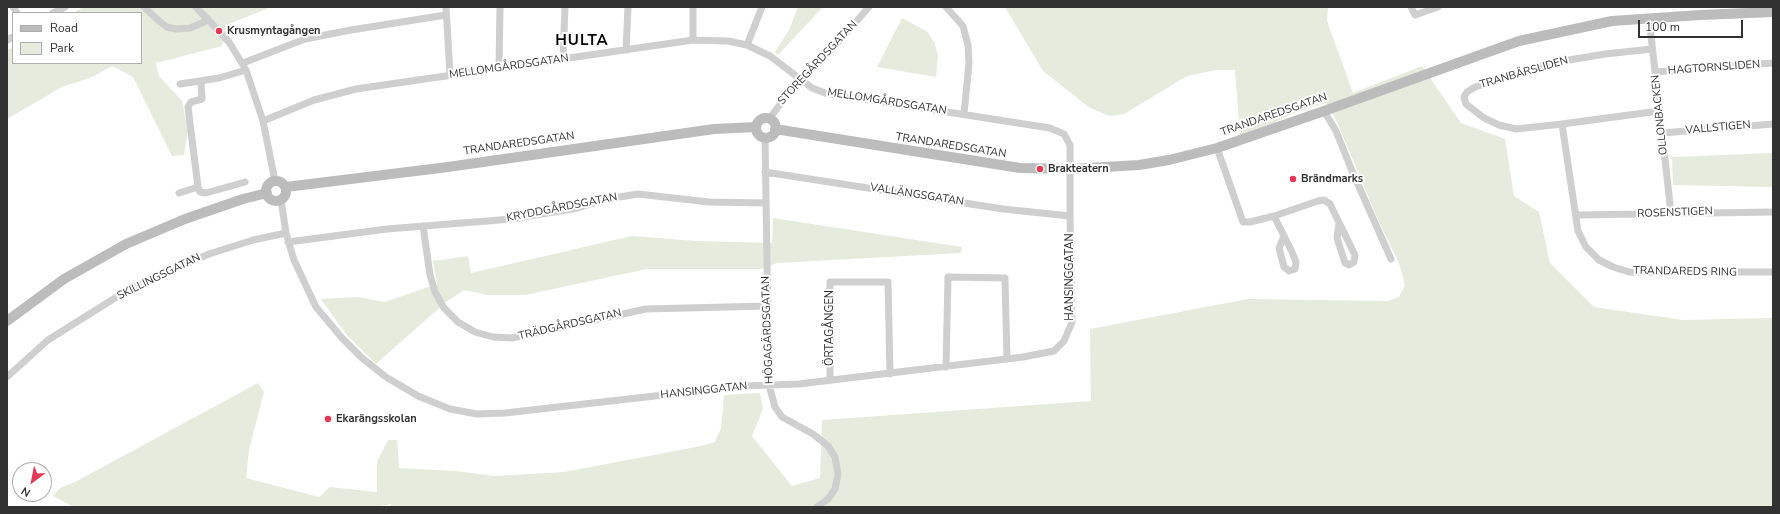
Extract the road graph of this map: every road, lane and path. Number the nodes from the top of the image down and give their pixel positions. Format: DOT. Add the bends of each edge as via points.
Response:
graph roads {
  1 [pos="65,7"];
  2 [pos="144,7"];
  3 [pos="196,7"];
  4 [pos="446,7"];
  5 [pos="500,7"];
  6 [pos="565,7"];
  7 [pos="628,7"];
  8 [pos="693,7"];
  9 [pos="762,7"];
  10 [pos="869,7"];
  11 [pos="946,7"];
  12 [pos="1412,7"];
  13 [pos="1438,7"];
  14 [pos="1700,11"];
  15 [pos="55,12"];
  16 [pos="1773,12"];
  17 [pos="446,15"];
  18 [pos="1649,18"];
  19 [pos="208,19"];
  20 [pos="693,40"];
  21 [pos="747,45"];
  22 [pos="1652,49"];
  23 [pos="626,50"];
  24 [pos="564,59"];
  25 [pos="1773,63"];
  26 [pos="245,67"];
  27 [pos="499,68"];
  28 [pos="1655,72"];
  29 [pos="450,75"];
  30 [pos="801,80"];
  31 [pos="200,81"];
  32 [pos="180,84"];
  33 [pos="1659,110"];
  34 [pos="1324,111"];
  35 [pos="964,114"];
  36 [pos="768,118"];
  37 [pos="263,121"];
  38 [pos="1562,124"];
  39 [pos="1773,124"];
  40 [pos="756,127"];
  41 [pos="775,129"];
  42 [pos="1662,133"];
  43 [pos="765,137"];
  44 [pos="1217,148"];
  45 [pos="1071,169"];
  46 [pos="765,172"];
  47 [pos="275,181"];
  48 [pos="245,182"];
  49 [pos="198,186"];
  50 [pos="286,187"];
  51 [pos="179,193"];
  52 [pos="266,193"];
  53 [pos="281,200"];
  54 [pos="765,204"];
  55 [pos="1773,212"];
  56 [pos="1671,213"];
  57 [pos="1577,215"];
  58 [pos="1070,216"];
  59 [pos="1274,216"];
  60 [pos="1339,223"];
  61 [pos="423,226"];
  62 [pos="286,233"];
  63 [pos="1284,236"];
  64 [pos="288,242"];
  65 [pos="1392,259"];
  66 [pos="1773,272"];
  67 [pos="767,306"];
  68 [pos="7,321"];
  69 [pos="1007,359"];
  70 [pos="946,367"];
  71 [pos="890,374"];
  72 [pos="7,377"];
  73 [pos="830,380"];
  74 [pos="769,385"];
  75 [pos="817,507"];
  1 -- 15 [label="street"];
  2 -- 19 [label="street" via="158,21 176,30 190,28"];
  3 -- 19 [label="street"];
  4 -- 17 [label="street"];
  5 -- 27 [label="street"];
  6 -- 24 [label="street"];
  7 -- 23 [label="street"];
  8 -- 20 [label="street"];
  9 -- 21 [label="street"];
  10 -- 30 [label="street, STOREGÅRDSGATAN"];
  11 -- 35 [label="street" via="963,26 968,45 969,63"];
  12 -- 13 [label="street" via="1414,16"];
  14 -- 16 [label="street, TRANDAREDSGATAN"];
  14 -- 18 [label="street, TRANDAREDSGATAN"];
  17 -- 26 [label="street" via="305,39"];
  17 -- 29 [label="street"];
  18 -- 22 [label="street, OLLONBACKEN"];
  18 -- 34 [label="street, TRANDAREDSGATAN" via="1605,23 1518,41"];
  19 -- 26 [label="street" via="229,42"];
  20 -- 21 [label="street, MELLOMGÅRDSGATAN" via="728,41"];
  20 -- 23 [label="street, MELLOMGÅRDSGATAN"];
  21 -- 30 [label="street, MELLOMGÅRDSGATAN" via="770,56"];
  22 -- 28 [label="street, OLLONBACKEN"];
  22 -- 38 [label="street, TRANBÄRSLIDEN" via="1563,61 1475,87 1465,94 1466,104 1473,111 1498,125 1522,129"];
  23 -- 24 [label="street, MELLOMGÅRDSGATAN"];
  24 -- 27 [label="street, MELLOMGÅRDSGATAN"];
  25 -- 28 [label="street, HAGTORNSLIDEN"];
  26 -- 31 [label="street"];
  26 -- 37 [label="street"];
  27 -- 29 [label="street, MELLOMGÅRDSGATAN"];
  28 -- 33 [label="street, OLLONBACKEN"];
  29 -- 37 [label="street, MELLOMGÅRDSGATAN" via="356,89 314,100"];
  30 -- 35 [label="street, MELLOMGÅRDSGATAN" via="812,88 825,92"];
  30 -- 36 [label="street, STOREGÅRDSGATAN"];
  31 -- 32 [label="street"];
  31 -- 49 [label="street" via="202,99 191,102 188,107"];
  33 -- 38 [label="street, TRANBÄRSLIDEN"];
  33 -- 42 [label="street, OLLONBACKEN"];
  34 -- 44 [label="street, TRANDAREDSGATAN"];
  34 -- 65 [label="street" via="1336,131"];
  35 -- 45 [label="street, MELLOMGÅRDSGATAN" via="1064,134 1070,145"];
  36 -- 40 [label="street" via="760,120"];
  36 -- 41 [label="street" via="774,123"];
  37 -- 47 [label="street"];
  38 -- 57 [label="street, TRANDAREDS RING"];
  39 -- 42 [label="street, VALLSTIGEN"];
  40 -- 43 [label="street" via="758,134"];
  40 -- 50 [label="street, TRANDAREDSGATAN" via="714,129"];
  41 -- 43 [label="street" via="772,135"];
  41 -- 45 [label="street, TRANDAREDSGATAN" via="1020,168"];
  42 -- 56 [label="street, OLLONBACKEN"];
  43 -- 46 [label="street, HÖGAGÄRDSGATAN"];
  44 -- 45 [label="street, TRANDAREDSGATAN" via="1139,165"];
  44 -- 59 [label="street" via="1243,222"];
  45 -- 58 [label="street, HANSINGGATAN"];
  46 -- 54 [label="street, HÖGAGÄRDSGATAN"];
  46 -- 58 [label="street, VALLÄNGSGATAN" via="1003,209"];
  47 -- 50 [label="street" via="282,182"];
  47 -- 52 [label="street" via="268,185"];
  48 -- 49 [label="street" via="206,193 200,192"];
  49 -- 51 [label="street"];
  50 -- 53 [label="street" via="286,195"];
  52 -- 53 [label="street" via="272,200"];
  52 -- 68 [label="street" via="191,216 126,244 64,279"];
  53 -- 62 [label="street, HANSINGGATAN"];
  54 -- 61 [label="street, KRYDDGÅRDSGATAN" via="710,202 638,194 607,199 578,208 512,219"];
  54 -- 67 [label="street, HÖGAGÄRDSGATAN"];
  55 -- 56 [label="street, ROSENSTIGEN"];
  56 -- 57 [label="street, ROSENSTIGEN"];
  57 -- 66 [label="street, TRANDAREDS RING" via="1578,232 1586,247 1600,260 1629,272"];
  58 -- 69 [label="street, HANSINGGATAN" via="1072,322 1067,335 1054,351"];
  59 -- 60 [label="street" via="1324,200 1330,204"];
  59 -- 63 [label="street"];
  60 -- 60 [label="street" via="1355,255 1354,262 1349,266 1345,263 1337,238"];
  61 -- 64 [label="street, KRYDDGÅRDSGATAN"];
  61 -- 67 [label="street, TRÄDGÅRDSGATAN" via="430,275 435,292 444,308 458,322 475,332 493,337 512,338 646,308"];
  62 -- 64 [label="street, HANSINGGATAN"];
  62 -- 72 [label="street, SKILLINGSGATAN" via="209,254 131,288 48,340"];
  64 -- 74 [label="street, HANSINGGATAN" via="316,307 342,338 362,358 386,376 418,396 450,409 478,414 505,413"];
  67 -- 74 [label="street, HÖGAGÄRDSGATAN"];
  69 -- 70 [label="street, HANSINGGATAN"];
  69 -- 70 [label="street" via="1005,278 948,277"];
  70 -- 71 [label="street, HANSINGGATAN"];
  71 -- 73 [label="street, HANSINGGATAN"];
  71 -- 73 [label="street, ÖRTAGÅNGEN" via="888,282 830,282"];
  73 -- 74 [label="street, HANSINGGATAN"];
  74 -- 75 [label="street, HÖGAGÄRDSGATAN" via="775,407 782,417 813,434 828,446 835,457 838,474 835,489 828,499"];
}
